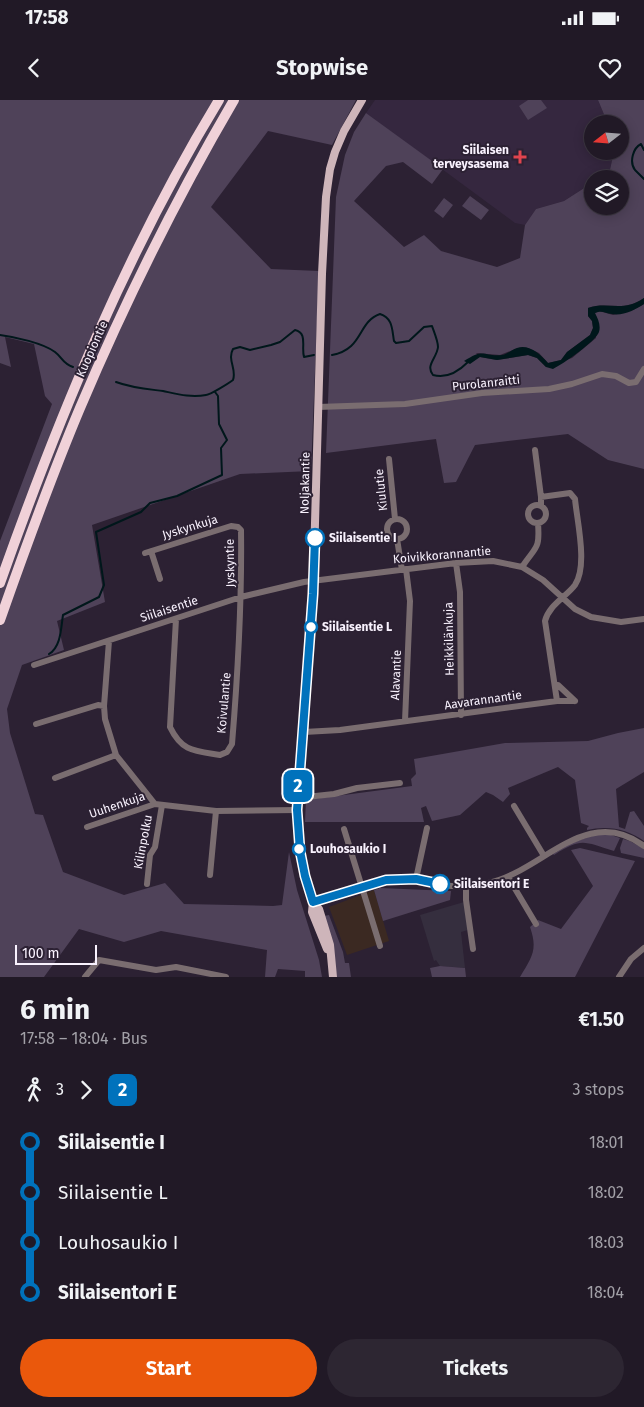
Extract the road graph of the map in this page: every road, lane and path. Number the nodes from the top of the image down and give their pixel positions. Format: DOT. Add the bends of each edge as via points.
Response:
graph roads {
  1 [pos="219,100"];
  2 [pos="234,100"];
  3 [pos="362,100"];
  4 [pos="644,369"];
  5 [pos="318,407"];
  6 [pos="535,450"];
  7 [pos="389,459"];
  8 [pos="541,497"];
  9 [pos="541,506"];
  10 [pos="395,518"];
  11 [pos="538,523"];
  12 [pos="241,530"];
  13 [pos="398,539"];
  14 [pos="456,564"];
  15 [pos="522,567"];
  16 [pos="404,569"];
  17 [pos="160,579"];
  18 [pos="313,581"];
  19 [pos="0,583"];
  20 [pos="241,596"];
  21 [pos="562,598"];
  22 [pos="176,619"];
  23 [pos="644,619"];
  24 [pos="0,620"];
  25 [pos="109,641"];
  26 [pos="34,665"];
  27 [pos="555,686"];
  28 [pos="557,701"];
  29 [pos="104,706"];
  30 [pos="461,715"];
  31 [pos="405,721"];
  32 [pos="36,724"];
  33 [pos="304,732"];
  34 [pos="116,755"];
  35 [pos="55,778"];
  36 [pos="400,783"];
  37 [pos="297,798"];
  38 [pos="158,805"];
  39 [pos="514,806"];
  40 [pos="297,810"];
  41 [pos="216,811"];
  42 [pos="87,827"];
  43 [pos="427,828"];
  44 [pos="344,830"];
  45 [pos="644,846"];
  46 [pos="544,856"];
  47 [pos="210,875"];
  48 [pos="508,877"];
  49 [pos="416,879"];
  50 [pos="147,884"];
  51 [pos="466,886"];
  52 [pos="361,887"];
  53 [pos="313,902"];
  54 [pos="536,924"];
  55 [pos="380,946"];
  56 [pos="644,948"];
  57 [pos="473,949"];
  58 [pos="85,977"];
  59 [pos="226,977"];
  60 [pos="333,977"];
  61 [pos="620,977"];
  1 -- 19 [label="highway, Kuopiontie" via="180,167 107,314 61,422"];
  2 -- 24 [label="highway, Kuopiontie" via="168,218 119,319 76,418"];
  3 -- 5 [label="main road, Noljakantie" via="336,152 326,196"];
  4 -- 5 [label="street, Purolanraitti" via="636,382 602,374 549,389 482,393 404,404"];
  5 -- 18 [label="main road, Noljakantie"];
  6 -- 8 [label="street"];
  7 -- 10 [label="street, Kiulutie"];
  8 -- 9 [label="street"];
  8 -- 21 [label="street" via="570,493 575,499 581,560 577,580"];
  9 -- 11 [label="street" via="546,514"];
  9 -- 11 [label="street" via="531,507 528,512 529,519"];
  10 -- 13 [label="street" via="387,529 390,536"];
  10 -- 13 [label="street" via="401,519 407,527 405,535"];
  11 -- 15 [label="street" via="537,548"];
  12 -- 17 [label="street, Jyskynkuja" via="231,526 148,552"];
  12 -- 20 [label="street, Jyskyntie"];
  13 -- 16 [label="street"];
  14 -- 15 [label="street, Koivikkorannantie" via="493,561"];
  14 -- 16 [label="street, Koivikkorannantie"];
  14 -- 30 [label="street, Heikkilänkuja" via="460,592"];
  15 -- 21 [label="street, Koivikkorannantie" via="543,580"];
  16 -- 18 [label="street, Koivikkorannantie"];
  16 -- 31 [label="street, Alavantie" via="410,601"];
  18 -- 20 [label="street, Siilaisentie"];
  18 -- 33 [label="main road, Noljakantie"];
  20 -- 22 [label="street, Siilaisentie"];
  20 -- 22 [label="street, Koivulantie" via="232,744 224,754 186,748 172,733"];
  21 -- 23 [label="street, Koivikkorannantie" via="591,617 621,622"];
  21 -- 27 [label="street" via="546,621"];
  22 -- 25 [label="street, Siilaisentie"];
  25 -- 26 [label="street, Siilaisentie"];
  25 -- 29 [label="street"];
  27 -- 28 [label="street"];
  27 -- 28 [label="street, Aavarannantie" via="558,685 575,701"];
  28 -- 30 [label="street, Aavarannantie"];
  29 -- 32 [label="street" via="98,705"];
  29 -- 34 [label="street"];
  30 -- 31 [label="street, Aavarannantie"];
  31 -- 33 [label="street, Aavarannantie"];
  33 -- 37 [label="main road, Noljakantie"];
  34 -- 35 [label="street"];
  34 -- 38 [label="street"];
  36 -- 37 [label="street"];
  37 -- 40 [label="main road, Noljakantie"];
  38 -- 41 [label="street"];
  38 -- 42 [label="street, Uuhenkuja"];
  38 -- 50 [label="street, Kilinpolku" via="155,847 150,855"];
  39 -- 46 [label="street"];
  40 -- 41 [label="street"];
  40 -- 53 [label="main road, Noljakantie" via="300,851"];
  41 -- 47 [label="street"];
  43 -- 49 [label="street"];
  44 -- 52 [label="street"];
  45 -- 46 [label="street" via="625,835 596,832 574,839"];
  46 -- 48 [label="street"];
  48 -- 51 [label="street"];
  48 -- 54 [label="street"];
  49 -- 51 [label="street"];
  49 -- 52 [label="street" via="386,880"];
  51 -- 57 [label="street"];
  52 -- 53 [label="street"];
  52 -- 55 [label="street"];
  53 -- 60 [label="main road, Noljakantie" via="312,912 332,963"];
  56 -- 61 [label="street" via="631,959"];
  58 -- 59 [label="street" via="99,960"];
}
